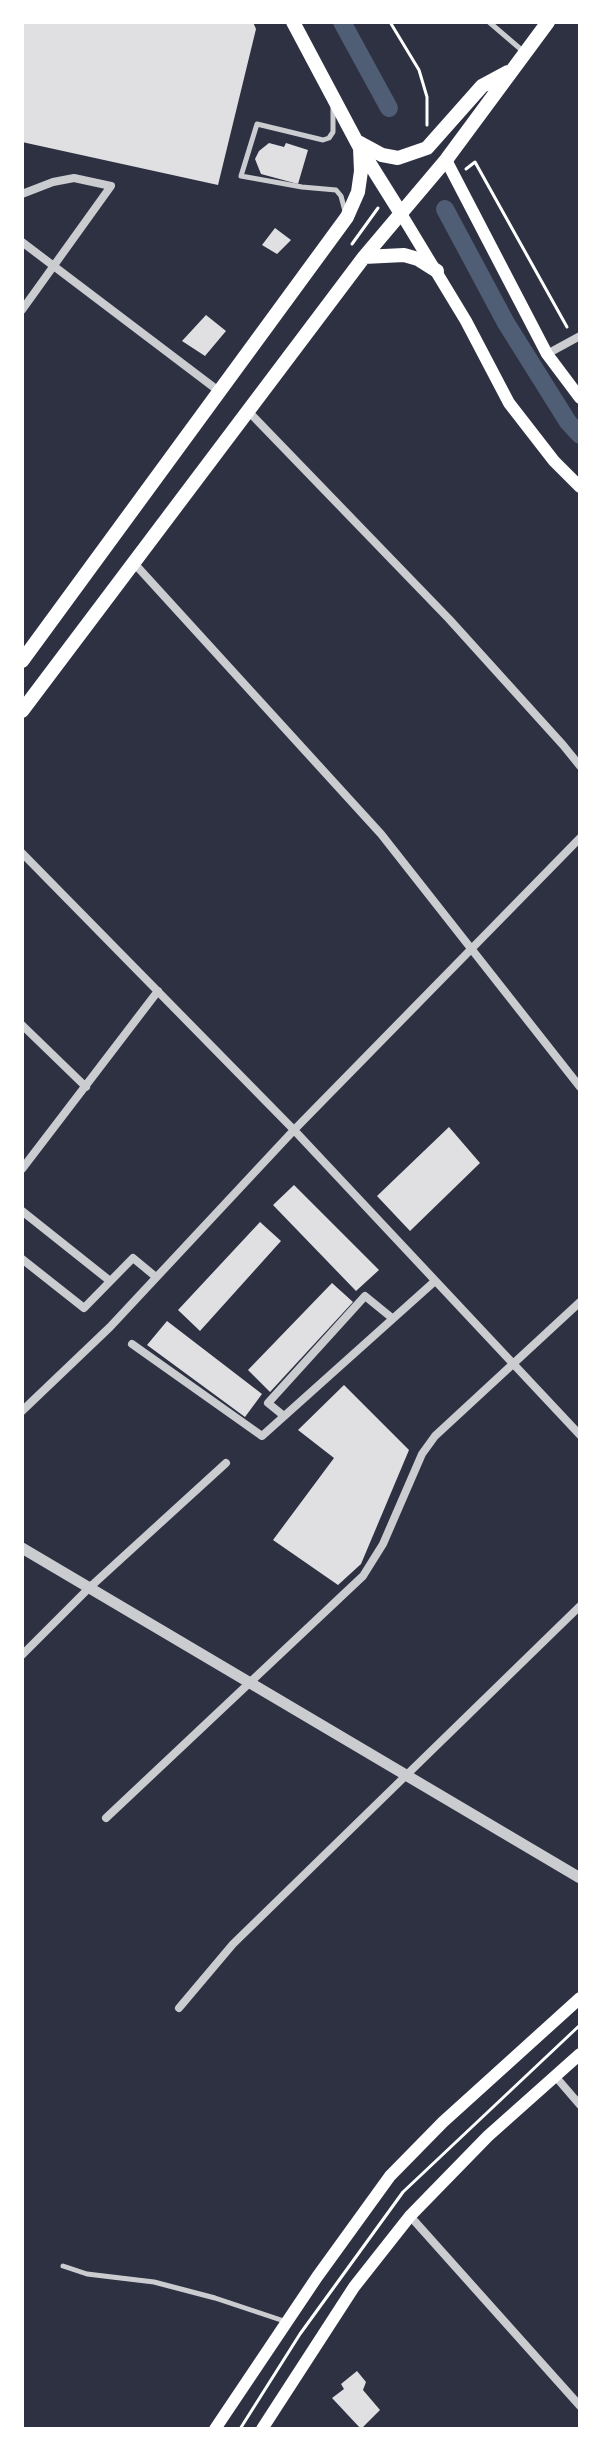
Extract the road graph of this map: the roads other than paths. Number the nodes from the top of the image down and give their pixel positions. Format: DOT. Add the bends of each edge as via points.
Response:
graph roads {
  1 [pos="293,22"];
  2 [pos="489,22"];
  3 [pos="548,22"];
  4 [pos="525,52"];
  5 [pos="512,70"];
  6 [pos="331,95"];
  7 [pos="359,145"];
  8 [pos="446,160"];
  9 [pos="22,194"];
  10 [pos="400,212"];
  11 [pos="347,217"];
  12 [pos="22,242"];
  13 [pos="364,257"];
  14 [pos="55,265"];
  15 [pos="437,271"];
  16 [pos="22,310"];
  17 [pos="577,337"];
  18 [pos="547,354"];
  19 [pos="220,392"];
  20 [pos="580,398"];
  21 [pos="248,411"];
  22 [pos="580,487"];
  23 [pos="132,562"];
  24 [pos="22,661"];
  25 [pos="22,711"];
  26 [pos="580,766"];
  27 [pos="580,838"];
  28 [pos="22,853"];
  29 [pos="472,948"];
  30 [pos="158,991"];
  31 [pos="22,1025"];
  32 [pos="86,1087"];
  33 [pos="580,1087"];
  34 [pos="294,1130"];
  35 [pos="22,1169"];
  36 [pos="22,1211"];
  37 [pos="22,1259"];
  38 [pos="156,1277"];
  39 [pos="110,1281"];
  40 [pos="435,1281"];
  41 [pos="580,1302"];
  42 [pos="392,1318"];
  43 [pos="132,1344"];
  44 [pos="512,1363"];
  45 [pos="22,1411"];
  46 [pos="284,1416"];
  47 [pos="580,1435"];
  48 [pos="226,1463"];
  49 [pos="22,1548"];
  50 [pos="89,1588"];
  51 [pos="580,1606"];
  52 [pos="22,1655"];
  53 [pos="248,1683"];
  54 [pos="407,1776"];
  55 [pos="106,1818"];
  56 [pos="580,1878"];
  57 [pos="580,1998"];
  58 [pos="179,2008"];
  59 [pos="580,2054"];
  60 [pos="555,2076"];
  61 [pos="580,2105"];
  62 [pos="410,2216"];
  63 [pos="63,2266"];
  64 [pos="288,2323"];
  65 [pos="580,2406"];
  66 [pos="215,2429"];
  67 [pos="262,2429"];
  1 -- 6 [label="main road"];
  2 -- 4 [label="lane"];
  3 -- 4 [label="main road"];
  4 -- 5 [label="main road"];
  5 -- 7 [label="main road" via="482,86 427,148 398,158"];
  5 -- 8 [label="main road"];
  6 -- 7 [label="main road"];
  6 -- 11 [label="lane" via="334,121 329,138 257,124 241,176 336,190"];
  7 -- 10 [label="main road"];
  7 -- 11 [label="main road" via="358,192"];
  8 -- 10 [label="main road"];
  8 -- 18 [label="main road"];
  9 -- 14 [label="street" via="74,178 111,186"];
  10 -- 13 [label="main road"];
  10 -- 15 [label="main road"];
  11 -- 19 [label="main road"];
  12 -- 14 [label="street"];
  13 -- 15 [label="main road" via="404,255"];
  13 -- 21 [label="main road"];
  14 -- 16 [label="street"];
  14 -- 19 [label="street"];
  15 -- 22 [label="main road" via="509,403"];
  17 -- 18 [label="street"];
  18 -- 20 [label="main road"];
  19 -- 24 [label="main road"];
  21 -- 23 [label="main road"];
  21 -- 26 [label="street" via="449,619"];
  23 -- 25 [label="main road"];
  23 -- 29 [label="street" via="381,834"];
  27 -- 29 [label="street"];
  28 -- 30 [label="street"];
  29 -- 33 [label="street"];
  29 -- 34 [label="street"];
  30 -- 32 [label="street"];
  30 -- 34 [label="street"];
  31 -- 32 [label="street"];
  32 -- 35 [label="street"];
  34 -- 38 [label="street"];
  34 -- 40 [label="street"];
  36 -- 39 [label="street"];
  37 -- 39 [label="street" via="84,1308"];
  38 -- 39 [label="street" via="133,1258"];
  38 -- 45 [label="street"];
  40 -- 42 [label="street"];
  40 -- 44 [label="street"];
  41 -- 44 [label="street"];
  42 -- 46 [label="street"];
  42 -- 46 [label="street" via="365,1296 268,1403"];
  43 -- 46 [label="street" via="262,1436"];
  44 -- 47 [label="street"];
  44 -- 53 [label="street" via="422,1454 383,1544 363,1576"];
  48 -- 50 [label="street"];
  49 -- 50 [label="street"];
  50 -- 52 [label="street"];
  50 -- 53 [label="street"];
  51 -- 54 [label="street"];
  53 -- 54 [label="street"];
  53 -- 55 [label="street"];
  54 -- 56 [label="street"];
  54 -- 58 [label="street" via="233,1944"];
  57 -- 64 [label="main road" via="390,2176"];
  59 -- 60 [label="main road"];
  60 -- 61 [label="street"];
  60 -- 62 [label="main road"];
  62 -- 65 [label="street"];
  62 -- 67 [label="main road" via="354,2287"];
  63 -- 64 [label="lane" via="154,2282"];
  64 -- 66 [label="main road"];
}
